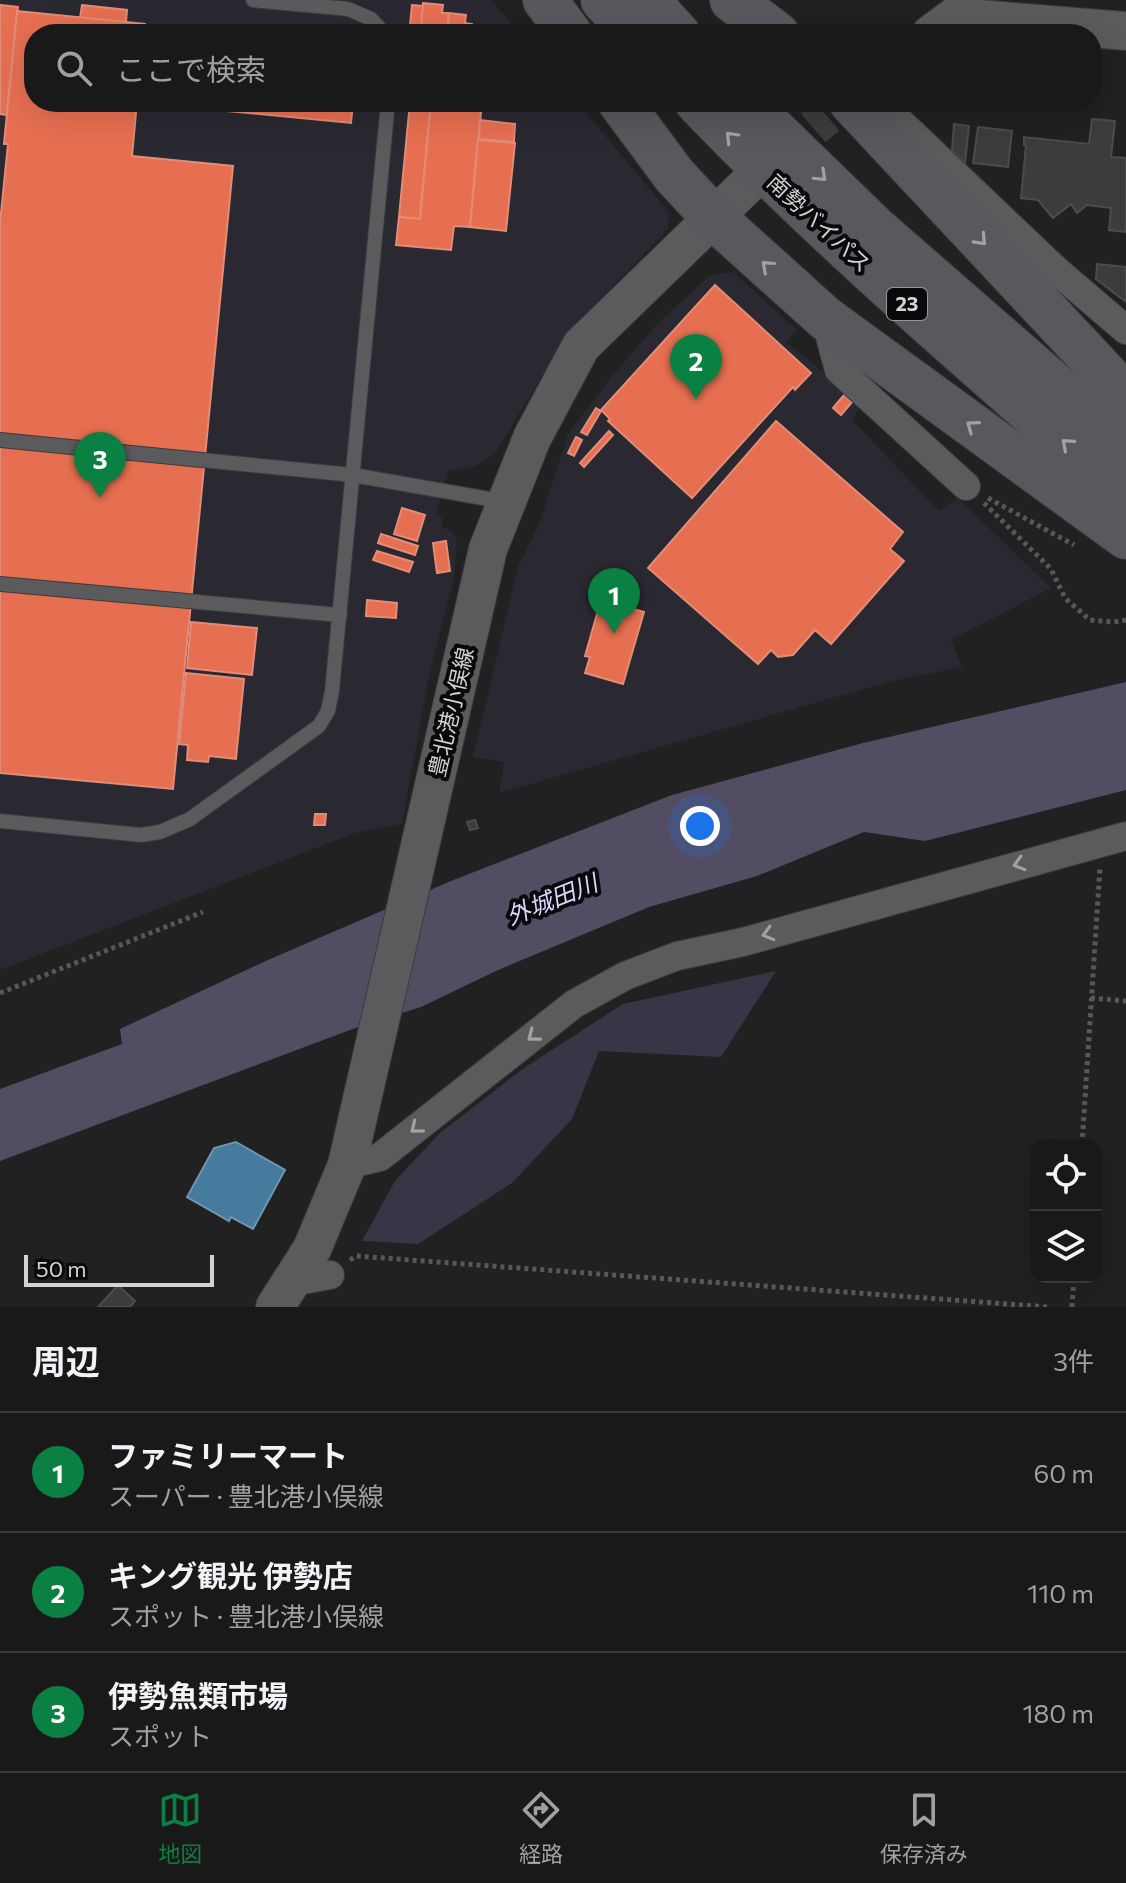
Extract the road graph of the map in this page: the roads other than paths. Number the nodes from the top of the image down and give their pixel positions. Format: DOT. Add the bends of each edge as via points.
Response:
graph roads {
  1 [pos="253,0"];
  2 [pos="545,0"];
  3 [pos="603,0"];
  4 [pos="647,0"];
  5 [pos="732,0"];
  6 [pos="758,0"];
  7 [pos="945,17"];
  8 [pos="376,24"];
  9 [pos="563,24"];
  10 [pos="625,24"];
  11 [pos="669,24"];
  12 [pos="764,24"];
  13 [pos="778,24"];
  14 [pos="1036,24"];
  15 [pos="1102,29"];
  16 [pos="1126,31"];
  17 [pos="387,112"];
  18 [pos="627,112"];
  19 [pos="706,112"];
  20 [pos="755,112"];
  21 [pos="845,112"];
  22 [pos="890,112"];
  23 [pos="749,183"];
  24 [pos="714,218"];
  25 [pos="825,318"];
  26 [pos="1126,330"];
  27 [pos="1126,396"];
  28 [pos="0,440"];
  29 [pos="1126,447"];
  30 [pos="353,475"];
  31 [pos="966,486"];
  32 [pos="1126,496"];
  33 [pos="507,503"];
  34 [pos="1126,537"];
  35 [pos="0,584"];
  36 [pos="340,615"];
  37 [pos="0,821"];
  38 [pos="1126,836"];
  39 [pos="347,1165"];
  40 [pos="330,1275"];
  41 [pos="284,1294"];
  1 -- 8 [label="lane" via="348,9"];
  2 -- 9 [label="highway"];
  3 -- 10 [label="highway"];
  4 -- 11 [label="highway"];
  5 -- 12 [label="highway"];
  6 -- 13 [label="street"];
  7 -- 14 [label="main road"];
  15 -- 16 [label="main road"];
  17 -- 30 [label="lane"];
  18 -- 24 [label="highway"];
  32 -- 19 [label="highway, 南勢バイパス / 23, one-way" via="852,256"];
  20 -- 29 [label="highway, 南勢バイパス / 23, one-way" via="875,228"];
  21 -- 27 [label="highway, one-way"];
  22 -- 26 [label="street"];
  23 -- 24 [label="main road, 豊北港小俣線"];
  25 -- 24 [label="highway, one-way"];
  24 -- 33 [label="main road, 豊北港小俣線" via="581,346 532,438"];
  25 -- 31 [label="street" via="839,370"];
  34 -- 25 [label="highway, one-way"];
  28 -- 30 [label="lane"];
  30 -- 33 [label="lane"];
  30 -- 36 [label="lane"];
  33 -- 39 [label="main road, 豊北港小俣線" via="488,549"];
  35 -- 36 [label="lane"];
  36 -- 37 [label="lane" via="328,711 319,726 190,819 141,835"];
  38 -- 39 [label="street, one-way" via="677,956 625,976 574,1004 380,1157"];
  39 -- 41 [label="main road, 豊北港小俣線" via="312,1249"];
  40 -- 41 [label="street"];
}
